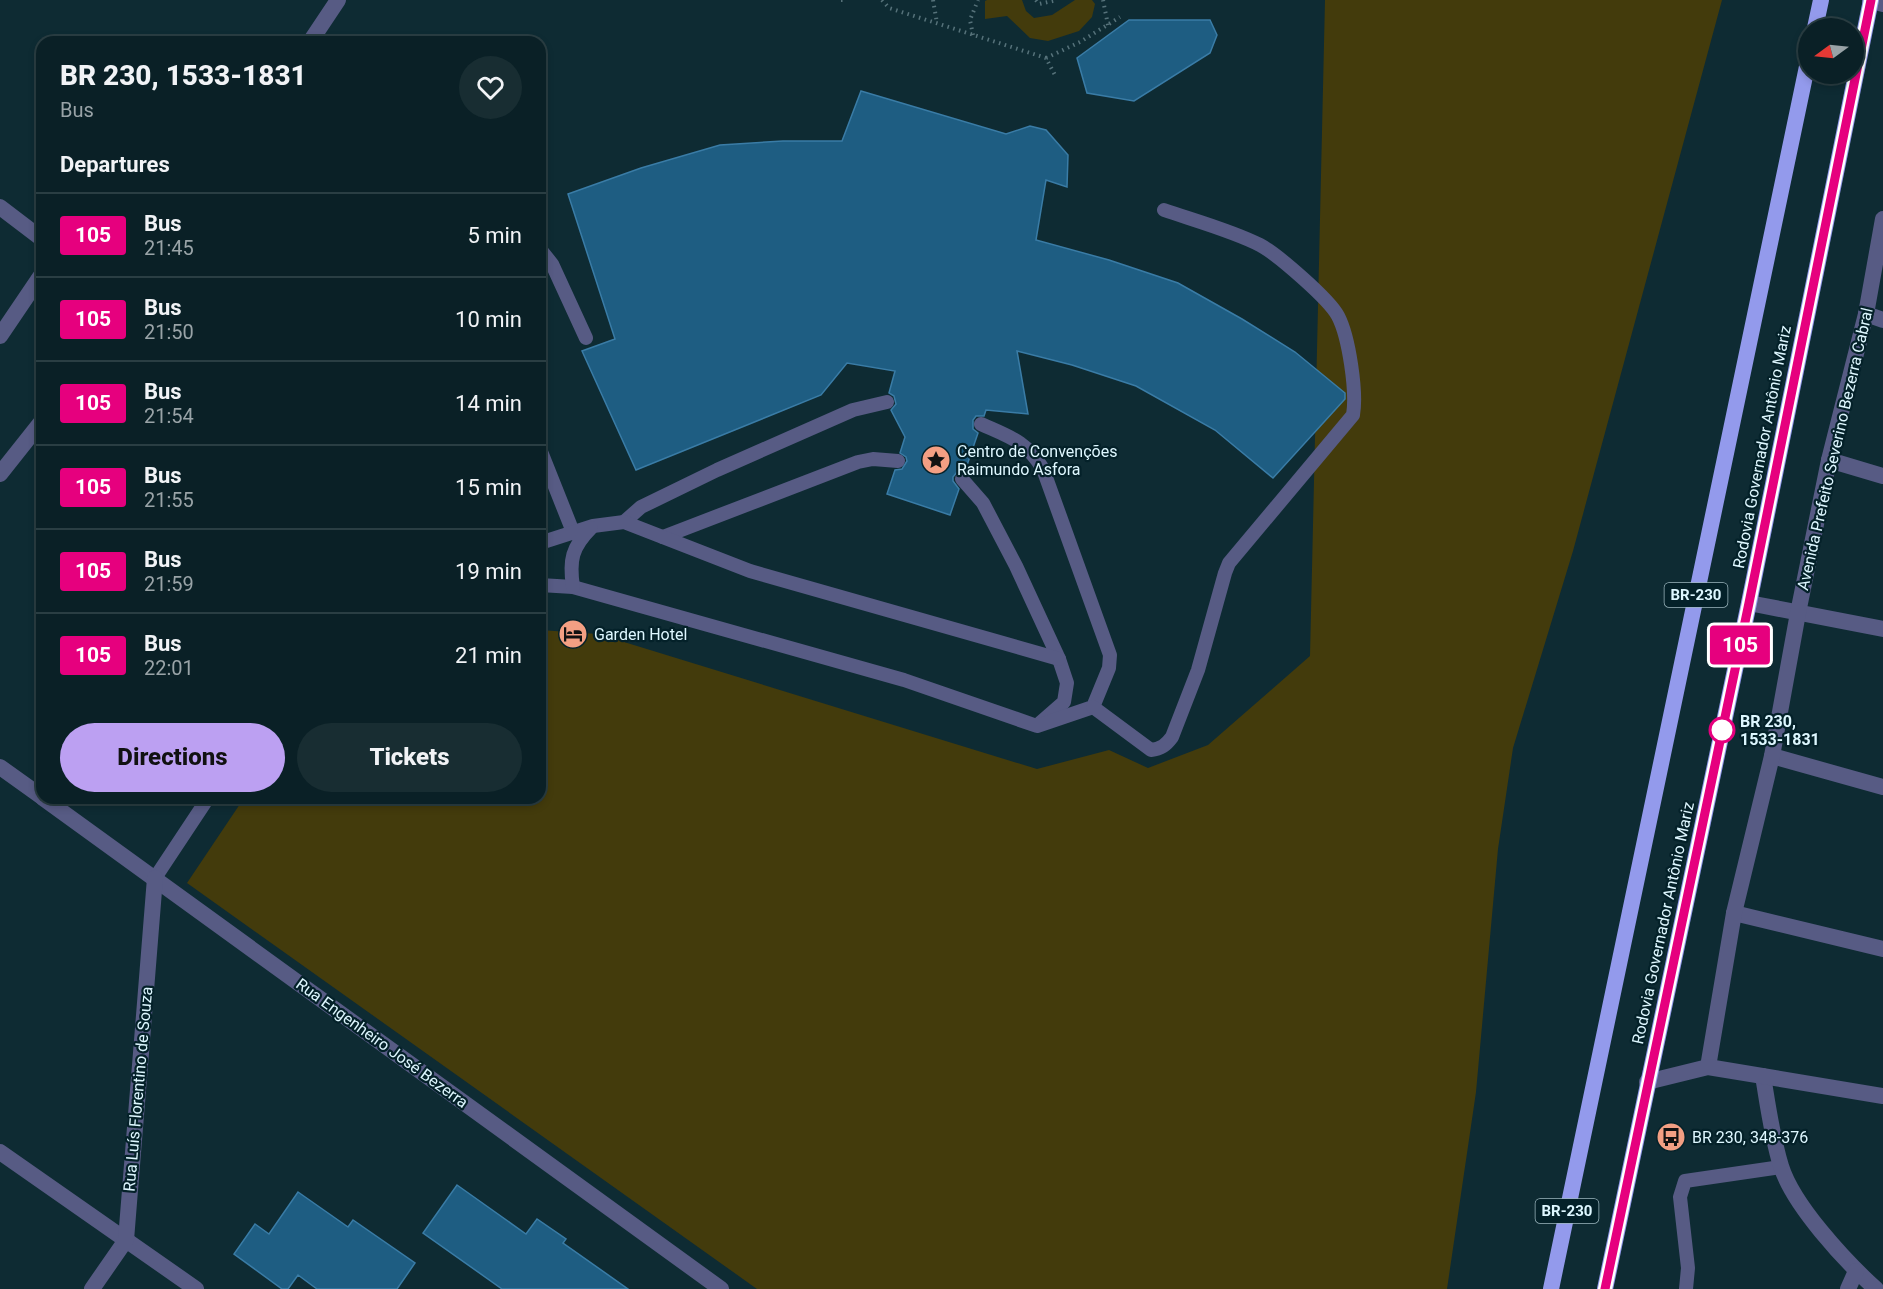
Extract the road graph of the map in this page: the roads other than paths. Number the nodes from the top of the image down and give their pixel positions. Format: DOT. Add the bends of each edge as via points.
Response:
graph roads {
  1 [pos="338,0"];
  2 [pos="1821,0"];
  3 [pos="1871,0"];
  4 [pos="1883,4"];
  5 [pos="1817,18"];
  6 [pos="314,36"];
  7 [pos="1803,84"];
  8 [pos="0,207"];
  9 [pos="1164,210"];
  10 [pos="1883,219"];
  11 [pos="36,234"];
  12 [pos="546,256"];
  13 [pos="36,283"];
  14 [pos="1866,314"];
  15 [pos="1883,320"];
  16 [pos="0,336"];
  17 [pos="586,338"];
  18 [pos="887,402"];
  19 [pos="981,424"];
  20 [pos="36,429"];
  21 [pos="1829,460"];
  22 [pos="898,461"];
  23 [pos="546,464"];
  24 [pos="0,474"];
  25 [pos="1883,476"];
  26 [pos="962,479"];
  27 [pos="624,522"];
  28 [pos="593,526"];
  29 [pos="573,532"];
  30 [pos="663,537"];
  31 [pos="546,541"];
  32 [pos="546,585"];
  33 [pos="573,587"];
  34 [pos="1749,603"];
  35 [pos="1798,613"];
  36 [pos="1883,629"];
  37 [pos="1059,659"];
  38 [pos="1093,706"];
  39 [pos="1037,726"];
  40 [pos="1772,756"];
  41 [pos="0,767"];
  42 [pos="1883,787"];
  43 [pos="36,792"];
  44 [pos="53,804"];
  45 [pos="204,804"];
  46 [pos="155,878"];
  47 [pos="1734,913"];
  48 [pos="1883,948"];
  49 [pos="1708,1067"];
  50 [pos="1763,1076"];
  51 [pos="1647,1082"];
  52 [pos="1883,1096"];
  53 [pos="0,1152"];
  54 [pos="1781,1167"];
  55 [pos="126,1240"];
  56 [pos="1856,1271"];
  57 [pos="92,1289"];
  58 [pos="196,1289"];
  59 [pos="721,1289"];
  60 [pos="1551,1289"];
  61 [pos="1605,1289"];
  62 [pos="1686,1289"];
  63 [pos="1848,1289"];
  64 [pos="1876,1289"];
  1 -- 6 [label="street"];
  2 -- 5 [label="highway"];
  3 -- 4 [label="street"];
  3 -- 34 [label="highway, Rodovia Governador Antônio Mariz / BR-230"];
  7 -- 60 [label="highway, Rodovia Governador Antônio Mariz / BR-230"];
  8 -- 11 [label="street"];
  9 -- 38 [label="lane" via="1258,244 1323,299 1344,328 1356,400 1353,415 1229,563 1198,670 1167,743 1151,750"];
  10 -- 14 [label="street, Avenida Prefeito Severino Bezerra Cabral"];
  12 -- 17 [label="lane"];
  13 -- 16 [label="street"];
  14 -- 15 [label="street"];
  14 -- 21 [label="street, Avenida Prefeito Severino Bezerra Cabral"];
  18 -- 27 [label="lane" via="853,410 717,470 642,507"];
  19 -- 38 [label="lane" via="1020,442 1043,469 1110,655 1109,668"];
  20 -- 24 [label="street"];
  21 -- 25 [label="street"];
  21 -- 35 [label="street, Avenida Prefeito Severino Bezerra Cabral"];
  22 -- 30 [label="lane" via="858,462"];
  23 -- 29 [label="lane"];
  26 -- 37 [label="lane" via="983,503"];
  27 -- 28 [label="lane"];
  27 -- 30 [label="lane"];
  28 -- 29 [label="lane"];
  28 -- 33 [label="lane" via="575,549 570,567"];
  29 -- 31 [label="lane"];
  30 -- 37 [label="lane" via="750,571"];
  32 -- 33 [label="lane"];
  33 -- 39 [label="lane" via="904,681"];
  34 -- 35 [label="street"];
  34 -- 51 [label="highway, Rodovia Governador Antônio Mariz / BR-230"];
  35 -- 36 [label="street"];
  35 -- 40 [label="street, Avenida Prefeito Severino Bezerra Cabral"];
  37 -- 39 [label="lane" via="1066,683 1064,702"];
  38 -- 39 [label="lane"];
  40 -- 42 [label="street"];
  40 -- 47 [label="street, Avenida Prefeito Severino Bezerra Cabral"];
  41 -- 43 [label="street, Rua Engenheiro José Bezerra"];
  44 -- 46 [label="street, Rua Engenheiro José Bezerra"];
  45 -- 46 [label="lane"];
  46 -- 55 [label="street, Rua Luís Florentino de Souza"];
  46 -- 59 [label="street, Rua Engenheiro José Bezerra"];
  47 -- 48 [label="street"];
  47 -- 49 [label="street, Avenida Prefeito Severino Bezerra Cabral"];
  49 -- 50 [label="street"];
  49 -- 51 [label="street"];
  50 -- 52 [label="street"];
  50 -- 54 [label="street"];
  51 -- 61 [label="highway, Rodovia Governador Antônio Mariz / BR-230"];
  53 -- 55 [label="street"];
  54 -- 56 [label="street" via="1798,1202"];
  54 -- 62 [label="lane" via="1685,1181 1680,1197 1688,1268"];
  55 -- 57 [label="street"];
  55 -- 58 [label="street"];
  56 -- 63 [label="street"];
  56 -- 64 [label="street"];
}
